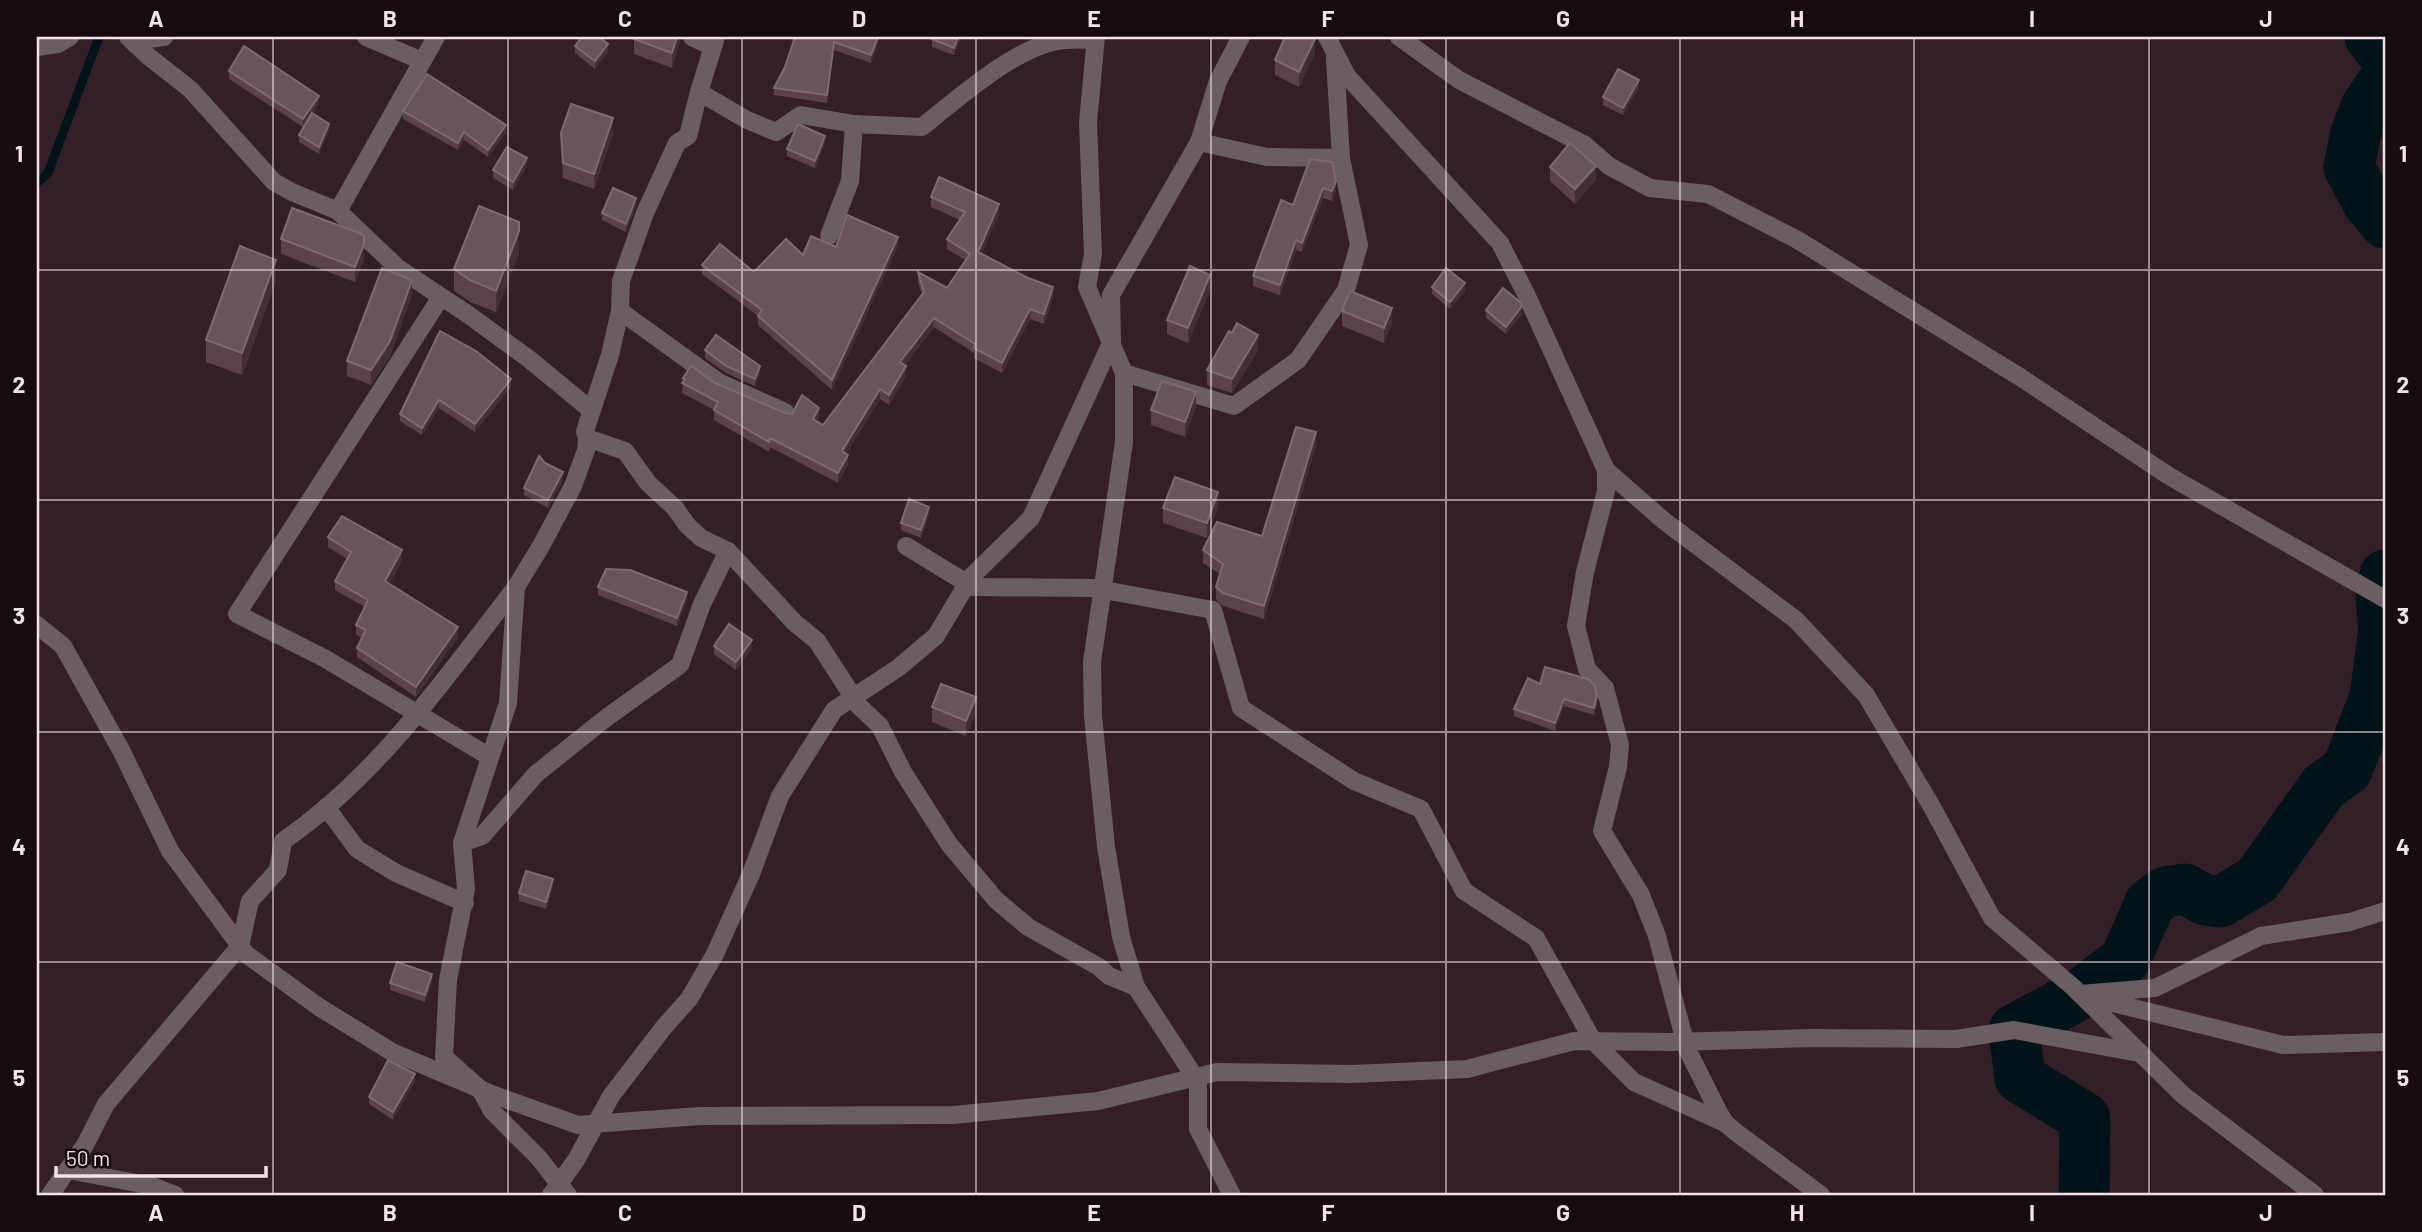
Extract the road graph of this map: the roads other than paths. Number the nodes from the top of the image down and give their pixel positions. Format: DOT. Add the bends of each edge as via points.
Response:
graph roads {
  1 [pos="70,37"];
  2 [pos="164,37"];
  3 [pos="366,37"];
  4 [pos="436,37"];
  5 [pos="692,37"];
  6 [pos="1241,37"];
  7 [pos="1399,37"];
  8 [pos="1095,38"];
  9 [pos="130,39"];
  10 [pos="714,42"];
  11 [pos="1331,44"];
  12 [pos="37,47"];
  13 [pos="422,61"];
  14 [pos="699,92"];
  15 [pos="854,124"];
  16 [pos="1199,142"];
  17 [pos="1340,158"];
  18 [pos="338,211"];
  19 [pos="829,236"];
  20 [pos="441,297"];
  21 [pos="620,311"];
  22 [pos="1112,341"];
  23 [pos="1124,373"];
  24 [pos="591,410"];
  25 [pos="785,412"];
  26 [pos="587,438"];
  27 [pos="1606,470"];
  28 [pos="906,546"];
  29 [pos="727,551"];
  30 [pos="967,584"];
  31 [pos="516,587"];
  32 [pos="1103,590"];
  33 [pos="2385,599"];
  34 [pos="37,625"];
  35 [pos="853,697"];
  36 [pos="418,712"];
  37 [pos="490,757"];
  38 [pos="326,807"];
  39 [pos="462,843"];
  40 [pos="465,903"];
  41 [pos="2385,911"];
  42 [pos="240,946"];
  43 [pos="1136,987"];
  44 [pos="2080,994"];
  45 [pos="1593,1041"];
  46 [pos="1685,1041"];
  47 [pos="2385,1042"];
  48 [pos="2139,1053"];
  49 [pos="1195,1077"];
  50 [pos="480,1089"];
  51 [pos="1725,1123"];
  52 [pos="596,1124"];
  53 [pos="68,1170"];
  54 [pos="559,1192"];
  55 [pos="50,1195"];
  56 [pos="175,1195"];
  57 [pos="1232,1195"];
  58 [pos="1821,1195"];
  59 [pos="2315,1195"];
  1 -- 12 [label="street"];
  2 -- 9 [label="street"];
  3 -- 13 [label="street"];
  4 -- 13 [label="street"];
  5 -- 10 [label="street"];
  6 -- 16 [label="street" via="1218,80"];
  7 -- 33 [label="street" via="1459,80 1586,145 1609,166 1650,188 1708,194 1796,239 2020,377 2169,476"];
  8 -- 15 [label="street" via="1050,43 1013,59 922,127"];
  8 -- 22 [label="street" via="1088,122 1093,254 1087,287"];
  9 -- 18 [label="street" via="190,89 274,182"];
  10 -- 14 [label="street"];
  11 -- 17 [label="street"];
  11 -- 27 [label="street" via="1347,76 1500,243"];
  13 -- 18 [label="street"];
  14 -- 15 [label="street" via="776,132 801,116"];
  14 -- 21 [label="street" via="688,136 677,143 645,213 621,282"];
  15 -- 19 [label="street" via="850,181"];
  16 -- 17 [label="street" via="1266,156"];
  16 -- 22 [label="street" via="1111,295"];
  17 -- 23 [label="street" via="1359,245 1346,290 1298,360 1234,406"];
  18 -- 20 [label="street" via="398,268"];
  20 -- 24 [label="street"];
  20 -- 36 [label="street" via="237,614"];
  21 -- 24 [label="street"];
  21 -- 25 [label="street" via="720,383"];
  22 -- 23 [label="street"];
  22 -- 30 [label="street" via="1031,518"];
  23 -- 32 [label="street" via="1124,442"];
  24 -- 26 [label="street"];
  26 -- 29 [label="street" via="625,451 648,484 687,525"];
  26 -- 31 [label="street" via="572,486"];
  27 -- 44 [label="street" via="1663,520 1797,620 1866,695 1992,918"];
  27 -- 46 [label="street" via="1606,491 1576,626 1587,669 1605,688 1620,744 1602,831 1641,895"];
  28 -- 30 [label="street"];
  29 -- 35 [label="street" via="817,641"];
  29 -- 39 [label="street" via="680,665 536,774 482,836"];
  30 -- 32 [label="street"];
  30 -- 35 [label="street" via="936,636"];
  31 -- 36 [label="street"];
  31 -- 37 [label="street" via="508,703"];
  32 -- 43 [label="street" via="1092,662 1093,716 1106,847 1121,937"];
  32 -- 45 [label="street" via="1213,610 1241,708 1353,781 1421,809 1464,891 1536,938"];
  34 -- 42 [label="street" via="63,646 170,851"];
  35 -- 43 [label="street" via="880,726 948,844 996,900 1028,927"];
  35 -- 52 [label="street" via="834,709 780,796 751,874 690,999 611,1096"];
  36 -- 37 [label="street"];
  36 -- 38 [label="street"];
  37 -- 39 [label="street"];
  38 -- 40 [label="street" via="357,849 396,873"];
  38 -- 42 [label="street" via="283,841 278,870 250,901"];
  39 -- 40 [label="street"];
  40 -- 50 [label="street" via="447,980 444,1057"];
  41 -- 44 [label="street" via="2350,922 2262,936 2155,988"];
  42 -- 50 [label="street" via="319,1007 392,1052"];
  42 -- 53 [label="street" via="106,1104"];
  43 -- 49 [label="street"];
  44 -- 47 [label="street" via="2283,1045"];
  44 -- 48 [label="street"];
  45 -- 46 [label="street"];
  45 -- 49 [label="street" via="1574,1041 1467,1069 1352,1074 1217,1072"];
  45 -- 51 [label="street" via="1634,1082"];
  46 -- 48 [label="street" via="1955,1040 2014,1030"];
  46 -- 51 [label="street"];
  48 -- 59 [label="street" via="2184,1096"];
  49 -- 52 [label="street" via="1098,1101 953,1115 700,1116"];
  49 -- 57 [label="street" via="1199,1129"];
  50 -- 52 [label="street" via="578,1125"];
  50 -- 54 [label="street" via="492,1111 538,1157"];
  51 -- 58 [label="street"];
  52 -- 54 [label="street"];
  53 -- 55 [label="street"];
  53 -- 56 [label="street" via="152,1186"];
}
